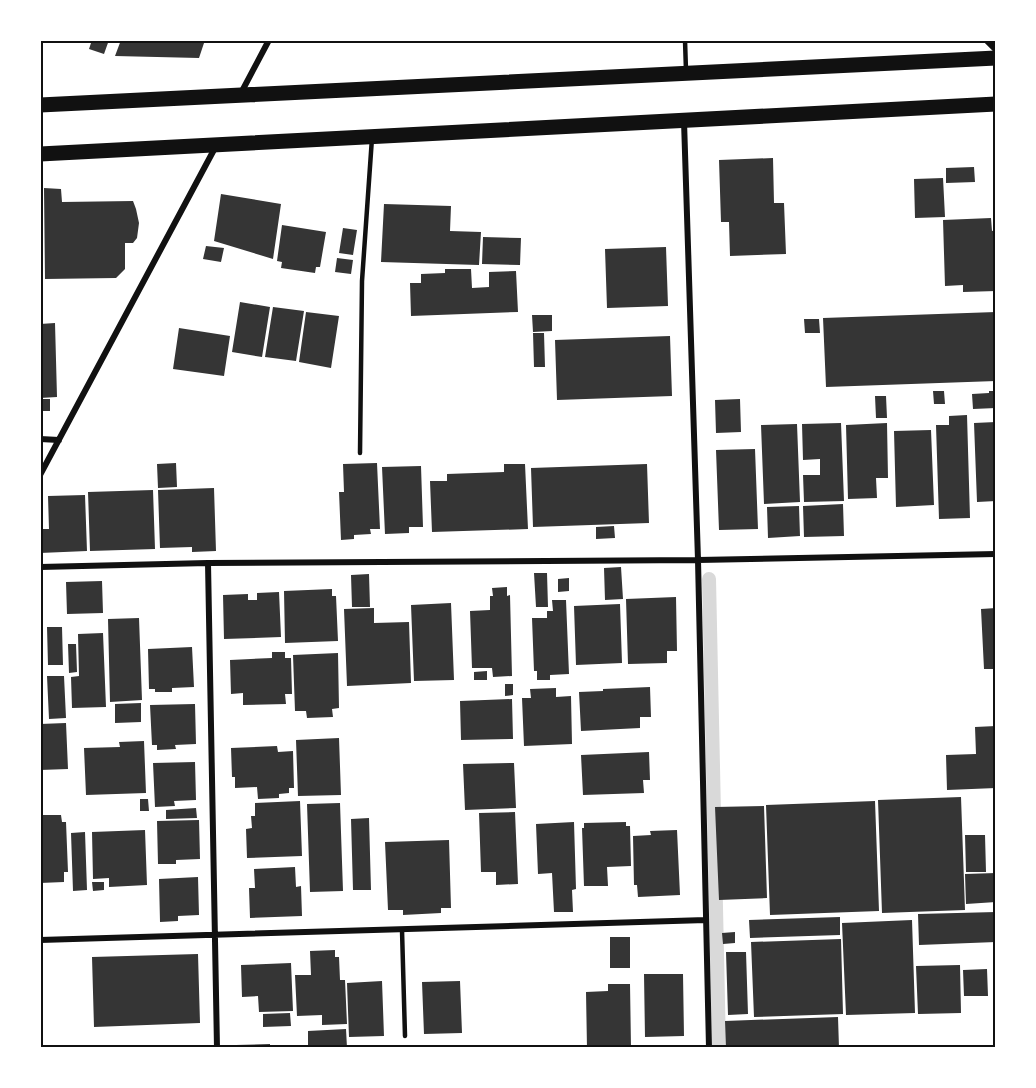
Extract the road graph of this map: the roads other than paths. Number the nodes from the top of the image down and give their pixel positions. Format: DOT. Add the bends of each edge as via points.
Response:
graph roads {
  1 [pos="269,40"];
  2 [pos="685,40"];
  3 [pos="986,40"];
  4 [pos="996,50"];
  5 [pos="996,58"];
  6 [pos="686,73"];
  7 [pos="240,96"];
  8 [pos="996,104"];
  9 [pos="40,105"];
  10 [pos="684,121"];
  11 [pos="372,137"];
  12 [pos="216,146"];
  13 [pos="40,154"];
  14 [pos="40,439"];
  15 [pos="59,440"];
  16 [pos="360,453"];
  17 [pos="40,475"];
  18 [pos="996,554"];
  19 [pos="698,560"];
  20 [pos="208,563"];
  21 [pos="40,567"];
  22 [pos="706,920"];
  23 [pos="402,930"];
  24 [pos="215,935"];
  25 [pos="40,940"];
  26 [pos="405,1036"];
  27 [pos="217,1047"];
  28 [pos="709,1047"];
  1 -- 7 [label="street"];
  2 -- 6 [label="lane"];
  3 -- 4 [label="street"];
  5 -- 6 [label="main road"];
  6 -- 7 [label="main road"];
  7 -- 9 [label="main road"];
  8 -- 10 [label="main road"];
  10 -- 11 [label="main road"];
  10 -- 19 [label="street"];
  11 -- 12 [label="main road"];
  11 -- 16 [label="lane" via="362,281"];
  12 -- 13 [label="main road"];
  12 -- 15 [label="street"];
  14 -- 15 [label="street"];
  15 -- 17 [label="street"];
  18 -- 19 [label="street"];
  19 -- 20 [label="street"];
  19 -- 22 [label="street"];
  20 -- 21 [label="street"];
  20 -- 24 [label="street"];
  22 -- 23 [label="street"];
  22 -- 28 [label="street"];
  23 -- 24 [label="street"];
  23 -- 26 [label="lane"];
  24 -- 25 [label="street"];
  24 -- 27 [label="street"];
}
